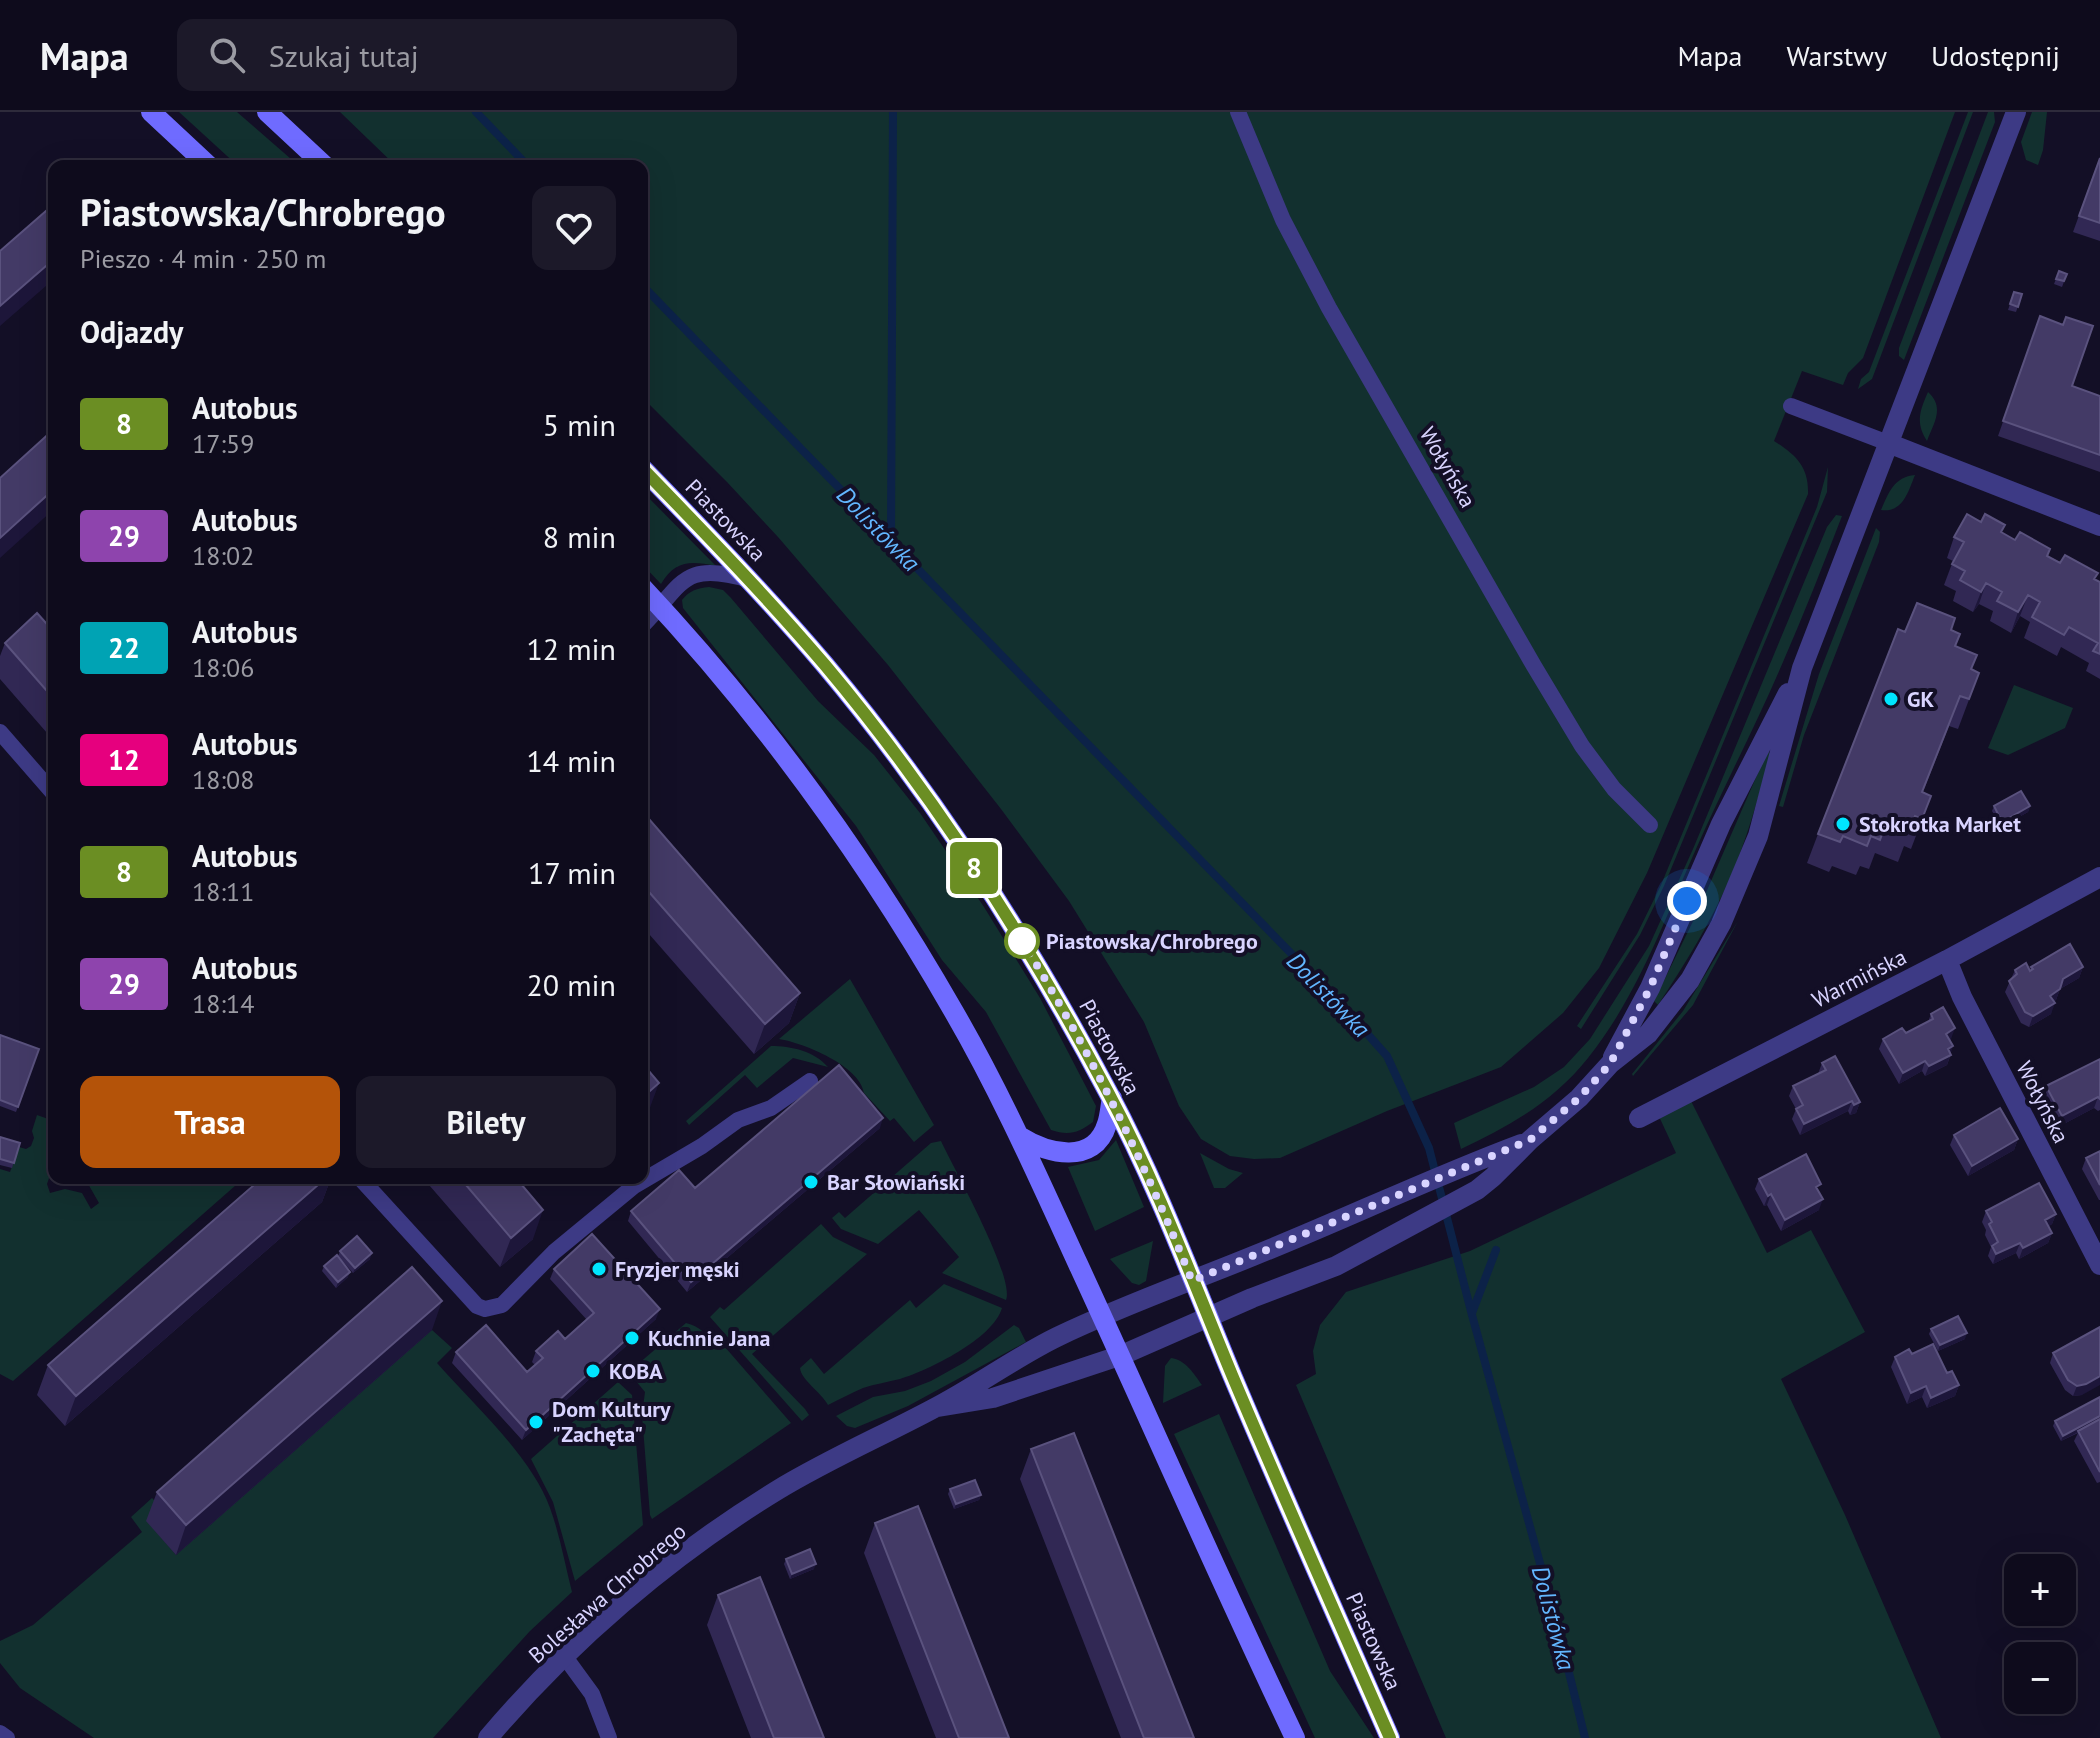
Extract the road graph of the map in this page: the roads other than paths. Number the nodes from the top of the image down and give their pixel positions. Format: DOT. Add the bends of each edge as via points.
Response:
graph roads {
  1 [pos="151,112"];
  2 [pos="267,112"];
  3 [pos="1238,112"];
  4 [pos="2016,112"];
  5 [pos="203,160"];
  6 [pos="319,160"];
  7 [pos="1791,406"];
  8 [pos="1888,443"];
  9 [pos="648,474"];
  10 [pos="2100,526"];
  11 [pos="751,581"];
  12 [pos="648,593"];
  13 [pos="661,607"];
  14 [pos="648,620"];
  15 [pos="1802,668"];
  16 [pos="0,732"];
  17 [pos="48,787"];
  18 [pos="1650,825"];
  19 [pos="2100,877"];
  20 [pos="1947,960"];
  21 [pos="1610,1064"];
  22 [pos="810,1081"];
  23 [pos="1112,1098"];
  24 [pos="1639,1118"];
  25 [pos="1019,1136"];
  26 [pos="1530,1140"];
  27 [pos="648,1178"];
  28 [pos="365,1184"];
  29 [pos="637,1184"];
  30 [pos="2100,1265"];
  31 [pos="1192,1281"];
  32 [pos="1102,1315"];
  33 [pos="1209,1318"];
  34 [pos="1122,1355"];
  35 [pos="938,1407"];
  36 [pos="565,1657"];
  37 [pos="0,1733"];
  38 [pos="7,1738"];
  39 [pos="488,1738"];
  40 [pos="609,1738"];
  41 [pos="1295,1738"];
  42 [pos="1390,1738"];
  1 -- 5 [label="main road"];
  2 -- 6 [label="main road"];
  3 -- 18 [label="lane, Wołyńska" via="1283,220 1329,308 1534,666 1582,746"];
  4 -- 8 [label="street"];
  7 -- 8 [label="lane"];
  8 -- 10 [label="street"];
  8 -- 15 [label="street"];
  9 -- 11 [label="main road, Piastowska"];
  11 -- 13 [label="lane" via="723,574 686,578"];
  11 -- 23 [label="main road, Piastowska" via="827,668 939,816 1022,941"];
  12 -- 13 [label="main road"];
  13 -- 14 [label="lane"];
  13 -- 25 [label="main road" via="803,781 921,957"];
  15 -- 21 [label="street" via="1721,824 1650,988"];
  15 -- 21 [label="street" via="1758,836 1721,924 1669,1009"];
  16 -- 17 [label="lane"];
  19 -- 20 [label="street, Warmińska"];
  20 -- 24 [label="street, Warmińska"];
  20 -- 30 [label="street, Wołyńska"];
  21 -- 26 [label="street, Bolesława Chrobrego"];
  22 -- 27 [label="lane"];
  23 -- 25 [label="main road" via="1107,1127 1096,1143 1076,1153 1037,1148"];
  23 -- 31 [label="main road, Piastowska"];
  25 -- 32 [label="main road"];
  26 -- 31 [label="street, Bolesława Chrobrego"];
  26 -- 33 [label="street, Bolesława Chrobrego" via="1477,1190 1414,1225 1336,1266"];
  28 -- 29 [label="lane" via="477,1306 494,1309"];
  31 -- 32 [label="street, Bolesława Chrobrego"];
  31 -- 33 [label="main road, Piastowska"];
  32 -- 34 [label="main road"];
  32 -- 35 [label="street, Bolesława Chrobrego"];
  33 -- 34 [label="street, Bolesława Chrobrego"];
  33 -- 42 [label="main road, Piastowska"];
  34 -- 35 [label="street, Bolesława Chrobrego" via="993,1398"];
  34 -- 41 [label="main road" via="1219,1580"];
  35 -- 36 [label="street, Bolesława Chrobrego" via="764,1499 663,1570"];
  36 -- 39 [label="street, Bolesława Chrobrego"];
  36 -- 40 [label="lane" via="592,1694"];
  37 -- 38 [label="lane"];
}
